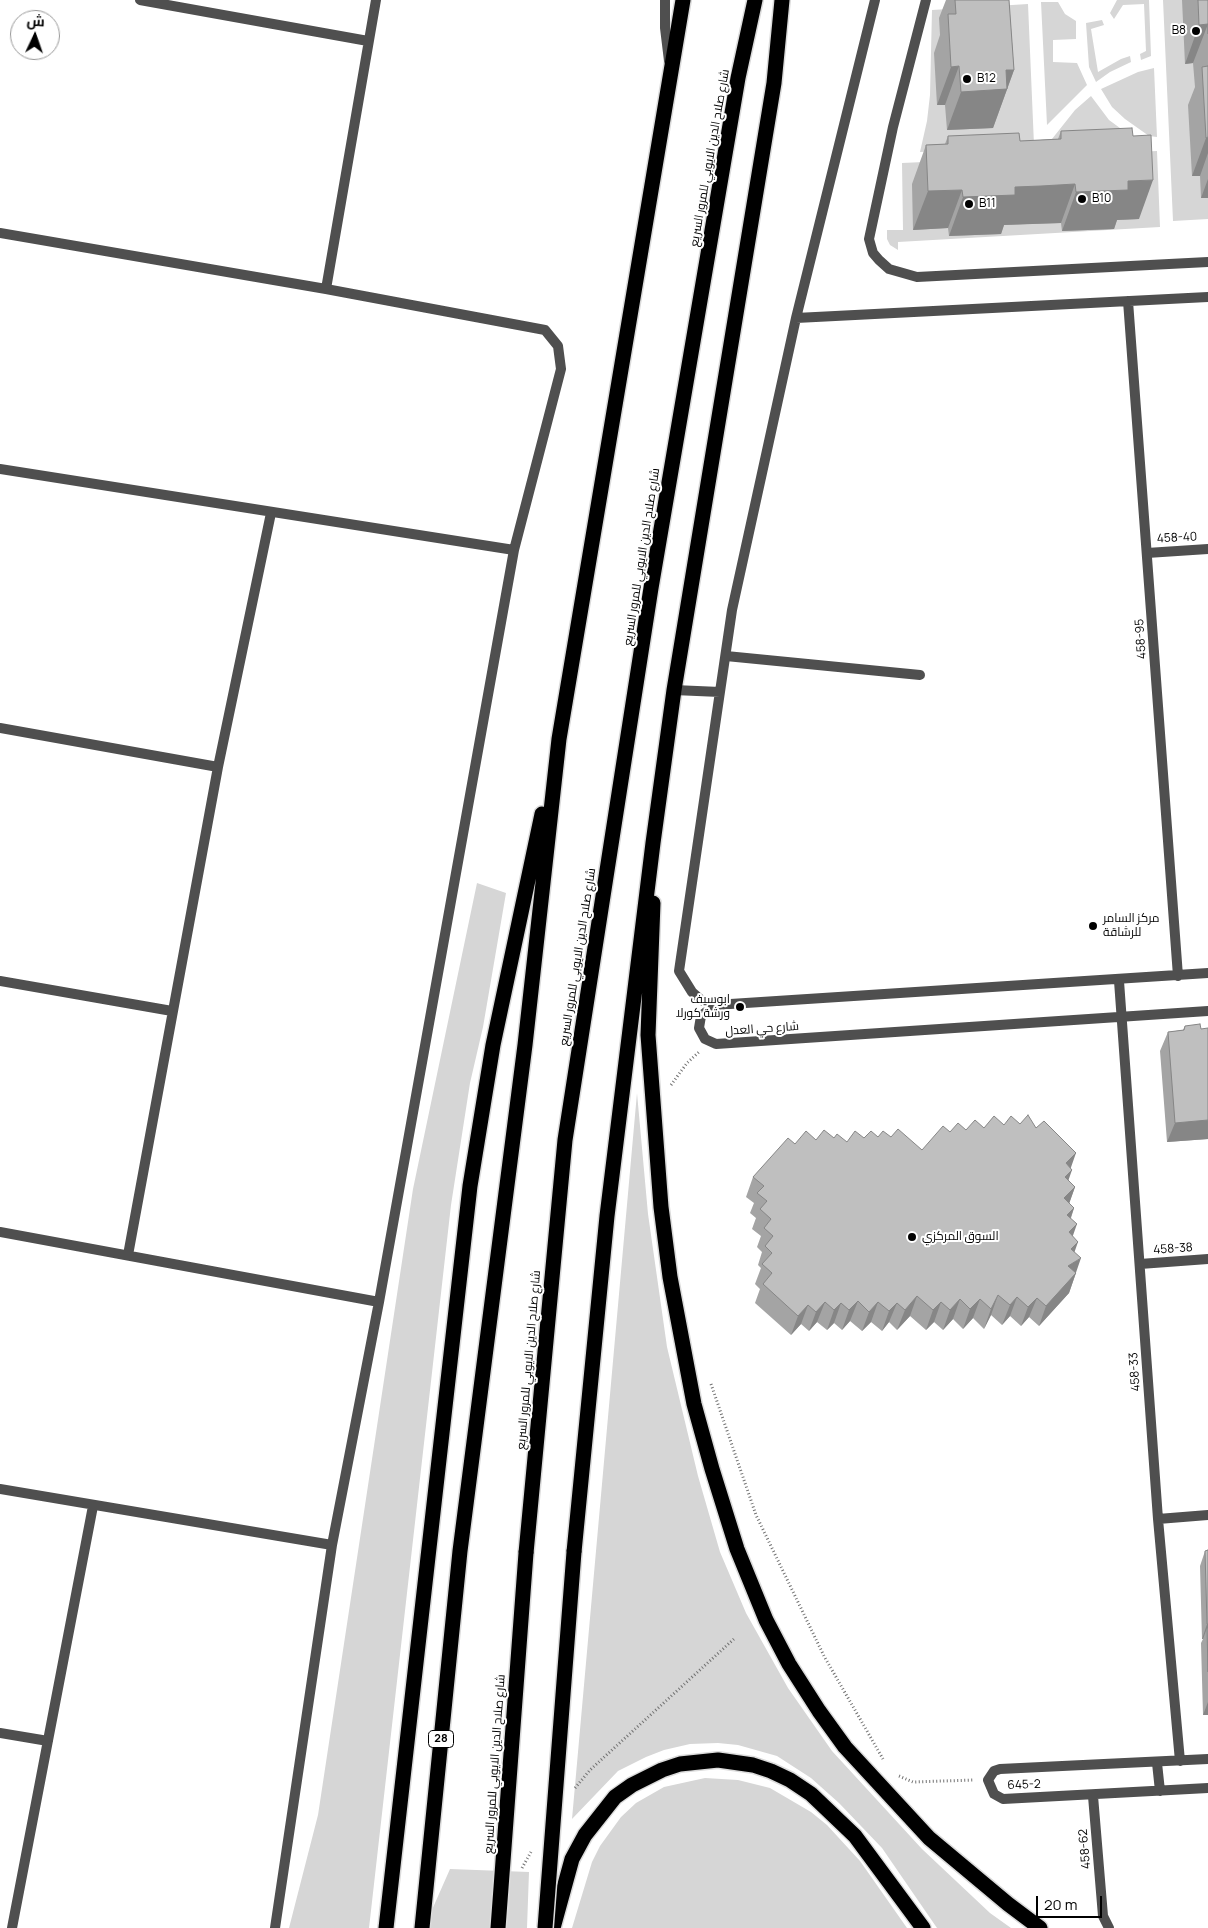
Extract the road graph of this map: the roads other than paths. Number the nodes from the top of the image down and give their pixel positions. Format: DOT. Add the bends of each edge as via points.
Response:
graph roads {
  1 [pos="140,0"];
  2 [pos="376,0"];
  3 [pos="665,0"];
  4 [pos="683,0"];
  5 [pos="755,0"];
  6 [pos="782,0"];
  7 [pos="875,0"];
  8 [pos="926,0"];
  9 [pos="368,41"];
  10 [pos="670,72"];
  11 [pos="0,233"];
  12 [pos="1208,262"];
  13 [pos="326,288"];
  14 [pos="1208,297"];
  15 [pos="1128,301"];
  16 [pos="796,318"];
  17 [pos="0,470"];
  18 [pos="271,513"];
  19 [pos="1208,549"];
  20 [pos="514,550"];
  21 [pos="1147,553"];
  22 [pos="726,656"];
  23 [pos="920,675"];
  24 [pos="674,690"];
  25 [pos="720,692"];
  26 [pos="0,728"];
  27 [pos="559,739"];
  28 [pos="218,766"];
  29 [pos="653,842"];
  30 [pos="1208,974"];
  31 [pos="1178,976"];
  32 [pos="0,981"];
  33 [pos="1119,981"];
  34 [pos="715,1005"];
  35 [pos="172,1011"];
  36 [pos="1208,1011"];
  37 [pos="1122,1018"];
  38 [pos="0,1232"];
  39 [pos="128,1256"];
  40 [pos="1208,1259"];
  41 [pos="1140,1264"];
  42 [pos="379,1302"];
  43 [pos="0,1489"];
  44 [pos="93,1506"];
  45 [pos="1208,1515"];
  46 [pos="1158,1519"];
  47 [pos="332,1545"];
  48 [pos="0,1733"];
  49 [pos="48,1741"];
  50 [pos="1208,1759"];
  51 [pos="1180,1761"];
  52 [pos="1157,1763"];
  53 [pos="1208,1788"];
  54 [pos="1160,1791"];
  55 [pos="1093,1796"];
  56 [pos="12,1928"];
  57 [pos="275,1928"];
  58 [pos="386,1928"];
  59 [pos="422,1928"];
  60 [pos="498,1928"];
  61 [pos="546,1928"];
  62 [pos="553,1928"];
  63 [pos="923,1928"];
  64 [pos="1040,1928"];
  65 [pos="1110,1928"];
  1 -- 9 [label="street"];
  2 -- 9 [label="street"];
  3 -- 10 [label="street"];
  4 -- 10 [label="highway"];
  5 -- 60 [label="highway, شارع صلاح الدين الايوبي للمرور السريع, bridge" via="738,78 653,578 565,1140 526,1553"];
  6 -- 24 [label="highway" via="774,83"];
  7 -- 16 [label="street"];
  8 -- 12 [label="street" via="893,127 869,238 879,260 889,268 917,277"];
  9 -- 13 [label="street"];
  10 -- 27 [label="highway"];
  11 -- 13 [label="street"];
  13 -- 20 [label="street" via="545,330 558,346 561,369"];
  14 -- 15 [label="street"];
  15 -- 16 [label="street"];
  15 -- 21 [label="street, 458-95"];
  16 -- 22 [label="street" via="732,610"];
  17 -- 18 [label="street"];
  18 -- 20 [label="street"];
  18 -- 28 [label="street"];
  19 -- 21 [label="street, 458-40"];
  20 -- 42 [label="street"];
  21 -- 31 [label="street, 458-95"];
  22 -- 23 [label="street"];
  22 -- 25 [label="street"];
  24 -- 25 [label="street"];
  24 -- 29 [label="highway"];
  25 -- 34 [label="street" via="678,971 692,992 701,1000"];
  26 -- 28 [label="street"];
  27 -- 58 [label="highway" via="511,954 480,1117"];
  27 -- 59 [label="highway, 28" via="525,1045 460,1551"];
  28 -- 35 [label="street"];
  29 -- 61 [label="highway, bridge" via="607,1216 574,1552"];
  29 -- 64 [label="highway" via="654,935 648,1035 661,1208 694,1404 737,1549 766,1620 789,1664 845,1747 929,1838"];
  30 -- 31 [label="street"];
  31 -- 33 [label="street"];
  32 -- 35 [label="street"];
  33 -- 34 [label="street"];
  33 -- 37 [label="street, 458-33"];
  34 -- 37 [label="street, شارع حي العدل" via="700,1016 699,1028 704,1039 716,1044"];
  35 -- 39 [label="street"];
  36 -- 37 [label="street, شارع حي العدل"];
  37 -- 41 [label="street, 458-33"];
  38 -- 39 [label="street"];
  39 -- 42 [label="street"];
  40 -- 41 [label="street, 458-38"];
  41 -- 46 [label="street, 458-33"];
  42 -- 47 [label="street"];
  43 -- 44 [label="street"];
  44 -- 47 [label="street"];
  44 -- 49 [label="street"];
  45 -- 46 [label="street"];
  46 -- 51 [label="street, 458-33"];
  47 -- 57 [label="street"];
  48 -- 49 [label="street"];
  49 -- 56 [label="street"];
  50 -- 51 [label="street, 645-2"];
  51 -- 52 [label="street, 645-2"];
  52 -- 54 [label="street"];
  52 -- 55 [label="street, 645-2" via="1000,1769 994,1771 988,1780 994,1794 1003,1799"];
  53 -- 54 [label="street, 645-2"];
  54 -- 55 [label="street, 645-2"];
  55 -- 65 [label="street, 458-62" via="1103,1916"];
  62 -- 63 [label="highway" via="572,1859 585,1835 615,1797 646,1777 680,1764 718,1760 772,1771 811,1794 854,1836"];
}
